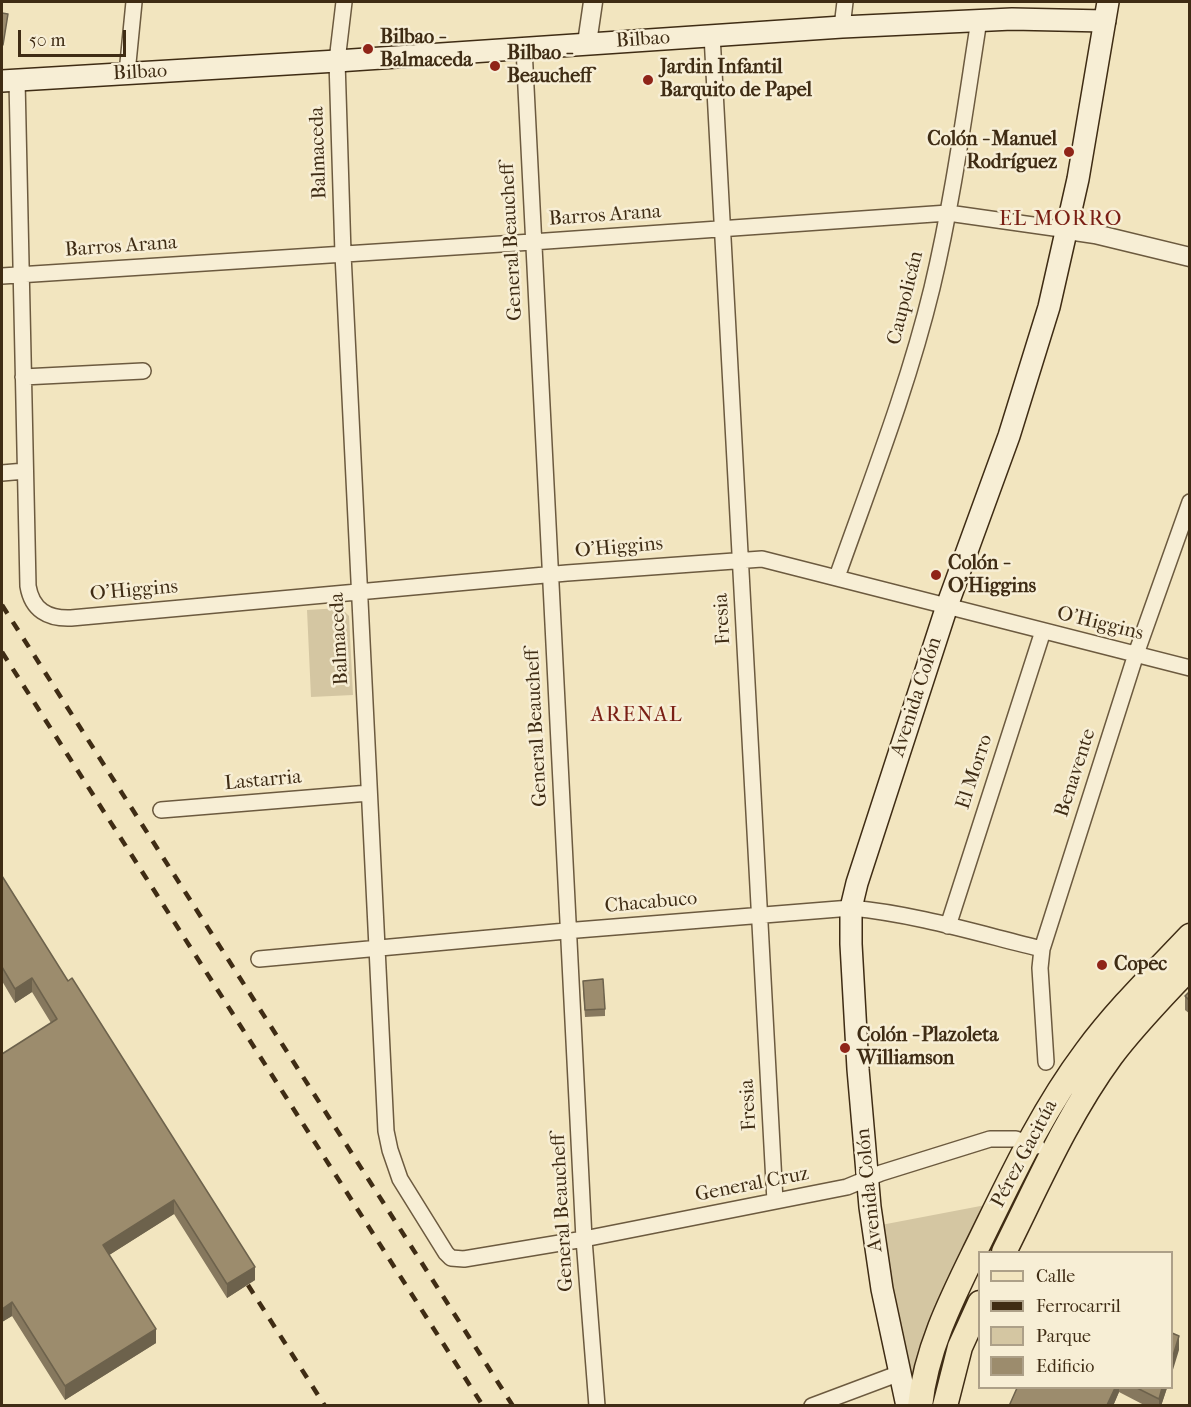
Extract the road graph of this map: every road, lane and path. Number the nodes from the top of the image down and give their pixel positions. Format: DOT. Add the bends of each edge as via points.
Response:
graph roads {
  1 [pos="134,2"];
  2 [pos="344,2"];
  3 [pos="592,2"];
  4 [pos="845,2"];
  5 [pos="1106,11"];
  6 [pos="980,20"];
  7 [pos="842,27"];
  8 [pos="712,35"];
  9 [pos="587,44"];
  10 [pos="524,48"];
  11 [pos="337,61"];
  12 [pos="127,73"];
  13 [pos="9,80"];
  14 [pos="948,213"];
  15 [pos="723,228"];
  16 [pos="1068,230"];
  17 [pos="532,243"];
  18 [pos="343,254"];
  19 [pos="1190,257"];
  20 [pos="21,275"];
  21 [pos="2,276"];
  22 [pos="143,371"];
  23 [pos="23,377"];
  24 [pos="26,471"];
  25 [pos="2,473"];
  26 [pos="1190,502"];
  27 [pos="741,559"];
  28 [pos="550,575"];
  29 [pos="837,577"];
  30 [pos="359,592"];
  31 [pos="947,606"];
  32 [pos="1043,631"];
  33 [pos="1136,654"];
  34 [pos="1190,668"];
  35 [pos="369,793"];
  36 [pos="161,810"];
  37 [pos="851,908"];
  38 [pos="760,915"];
  39 [pos="948,926"];
  40 [pos="568,930"];
  41 [pos="1190,936"];
  42 [pos="376,948"];
  43 [pos="1042,949"];
  44 [pos="259,959"];
  45 [pos="1190,967"];
  46 [pos="1046,1062"];
  47 [pos="1029,1142"];
  48 [pos="1053,1155"];
  49 [pos="866,1180"];
  50 [pos="776,1201"];
  51 [pos="584,1239"];
  52 [pos="1005,1251"];
  53 [pos="451,1258"];
  54 [pos="978,1308"];
  55 [pos="900,1373"];
  56 [pos="597,1406"];
  57 [pos="812,1406"];
  58 [pos="907,1406"];
  59 [pos="920,1406"];
  60 [pos="945,1406"];
  1 -- 12 [label="street"];
  2 -- 11 [label="street, Balmaceda"];
  3 -- 9 [label="street"];
  4 -- 7 [label="street"];
  5 -- 6 [label="main road, Bilbao"];
  5 -- 16 [label="main road, Avenida Colón"];
  6 -- 7 [label="main road, Bilbao"];
  6 -- 14 [label="street, Caupolicán"];
  7 -- 8 [label="main road, Bilbao"];
  8 -- 9 [label="main road, Bilbao"];
  8 -- 15 [label="street, Fresia"];
  9 -- 10 [label="main road, Bilbao"];
  10 -- 11 [label="main road, Bilbao"];
  10 -- 17 [label="street, General Beaucheff"];
  11 -- 12 [label="main road, Bilbao"];
  11 -- 18 [label="street, Balmaceda"];
  12 -- 13 [label="main road, Bilbao"];
  13 -- 20 [label="street"];
  14 -- 15 [label="street, Barros Arana"];
  14 -- 16 [label="street, Barros Arana"];
  14 -- 29 [label="street, Caupolicán" via="909,370"];
  15 -- 17 [label="street, Barros Arana"];
  15 -- 27 [label="street, Fresia"];
  16 -- 19 [label="street"];
  16 -- 31 [label="main road, Avenida Colón" via="1031,371"];
  17 -- 18 [label="street, Barros Arana"];
  17 -- 28 [label="street, General Beaucheff"];
  18 -- 20 [label="street, Barros Arana"];
  18 -- 30 [label="street, Balmaceda"];
  20 -- 21 [label="street, Barros Arana"];
  20 -- 23 [label="street"];
  22 -- 23 [label="street"];
  23 -- 24 [label="street"];
  24 -- 25 [label="street"];
  24 -- 30 [label="street, O'Higgins" via="28,586 32,601 51,616 71,618"];
  26 -- 33 [label="street, Benavente"];
  27 -- 28 [label="street, O'Higgins"];
  27 -- 29 [label="street, O'Higgins" via="762,559"];
  27 -- 38 [label="street, Fresia"];
  28 -- 30 [label="street, O'Higgins"];
  28 -- 40 [label="street, General Beaucheff"];
  29 -- 31 [label="street, O'Higgins"];
  30 -- 35 [label="street, Balmaceda"];
  31 -- 32 [label="street, O'Higgins"];
  31 -- 37 [label="main road, Avenida Colón"];
  32 -- 33 [label="street, O'Higgins"];
  32 -- 39 [label="street, El Morro"];
  33 -- 34 [label="street, O'Higgins"];
  33 -- 43 [label="street, Benavente"];
  35 -- 36 [label="street, Lastarria"];
  35 -- 42 [label="street, Balmaceda"];
  37 -- 38 [label="street, Chacabuco"];
  37 -- 39 [label="street, Chacabuco"];
  37 -- 49 [label="main road, Avenida Colón"];
  38 -- 40 [label="street, Chacabuco"];
  38 -- 50 [label="street, Fresia"];
  39 -- 43 [label="street, Chacabuco"];
  40 -- 42 [label="street, Chacabuco"];
  40 -- 51 [label="street, General Beaucheff"];
  41 -- 47 [label="main road, Pérez Gacitúa" via="1087,1051"];
  42 -- 44 [label="street, Chacabuco"];
  42 -- 53 [label="street, Balmaceda" via="388,1142 406,1191"];
  43 -- 46 [label="street, Benavente"];
  45 -- 48 [label="main road, Pérez Gacitúa" via="1111,1056"];
  47 -- 48 [label="street, General Cruz"];
  47 -- 49 [label="street, General Cruz" via="990,1140"];
  47 -- 59 [label="main road, Pérez Gacitúa" via="939,1330"];
  48 -- 52 [label="main road, Pérez Gacitúa"];
  49 -- 50 [label="street, General Cruz"];
  49 -- 55 [label="main road, Avenida Colón" via="877,1262"];
  50 -- 51 [label="street, General Cruz"];
  51 -- 53 [label="street, General Cruz" via="464,1260"];
  51 -- 56 [label="street, General Beaucheff"];
  54 -- 60 [label="main road" via="957,1357"];
  55 -- 57 [label="street"];
  55 -- 58 [label="main road, Avenida Colón"];
}
